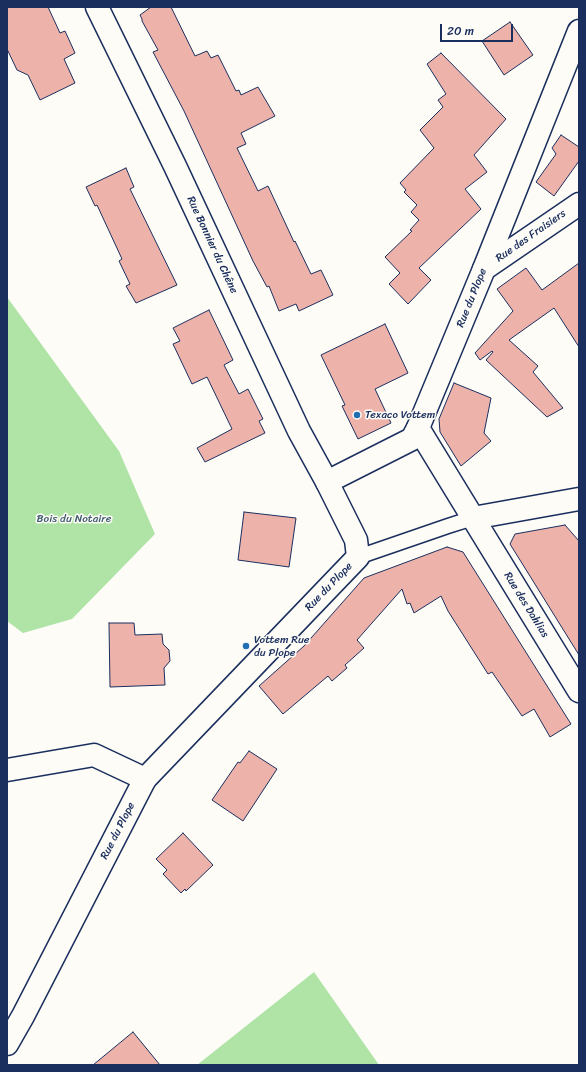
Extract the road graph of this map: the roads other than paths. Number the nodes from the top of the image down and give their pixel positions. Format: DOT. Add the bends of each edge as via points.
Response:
graph roads {
  1 [pos="97,7"];
  2 [pos="579,31"];
  3 [pos="579,204"];
  4 [pos="484,269"];
  5 [pos="418,428"];
  6 [pos="327,482"];
  7 [pos="579,499"];
  8 [pos="473,518"];
  9 [pos="358,557"];
  10 [pos="579,691"];
  11 [pos="7,770"];
  12 [pos="145,778"];
  13 [pos="7,1044"];
  1 -- 6 [label="street, Rue Bonnier du Chêne" via="175,166 298,431"];
  2 -- 4 [label="street, Rue du Plope"];
  3 -- 4 [label="street, Rue des Fraisiers"];
  4 -- 5 [label="street, Rue du Plope"];
  5 -- 6 [label="street, Rue du Plope" via="412,439"];
  5 -- 8 [label="street, Rue des Dahlias"];
  6 -- 9 [label="street, Rue du Plope" via="356,540"];
  7 -- 8 [label="street"];
  8 -- 9 [label="lane"];
  8 -- 10 [label="street, Rue des Dahlias"];
  9 -- 12 [label="street, Rue du Plope"];
  11 -- 12 [label="street" via="94,755"];
  12 -- 13 [label="street, Rue du Plope"];
}
